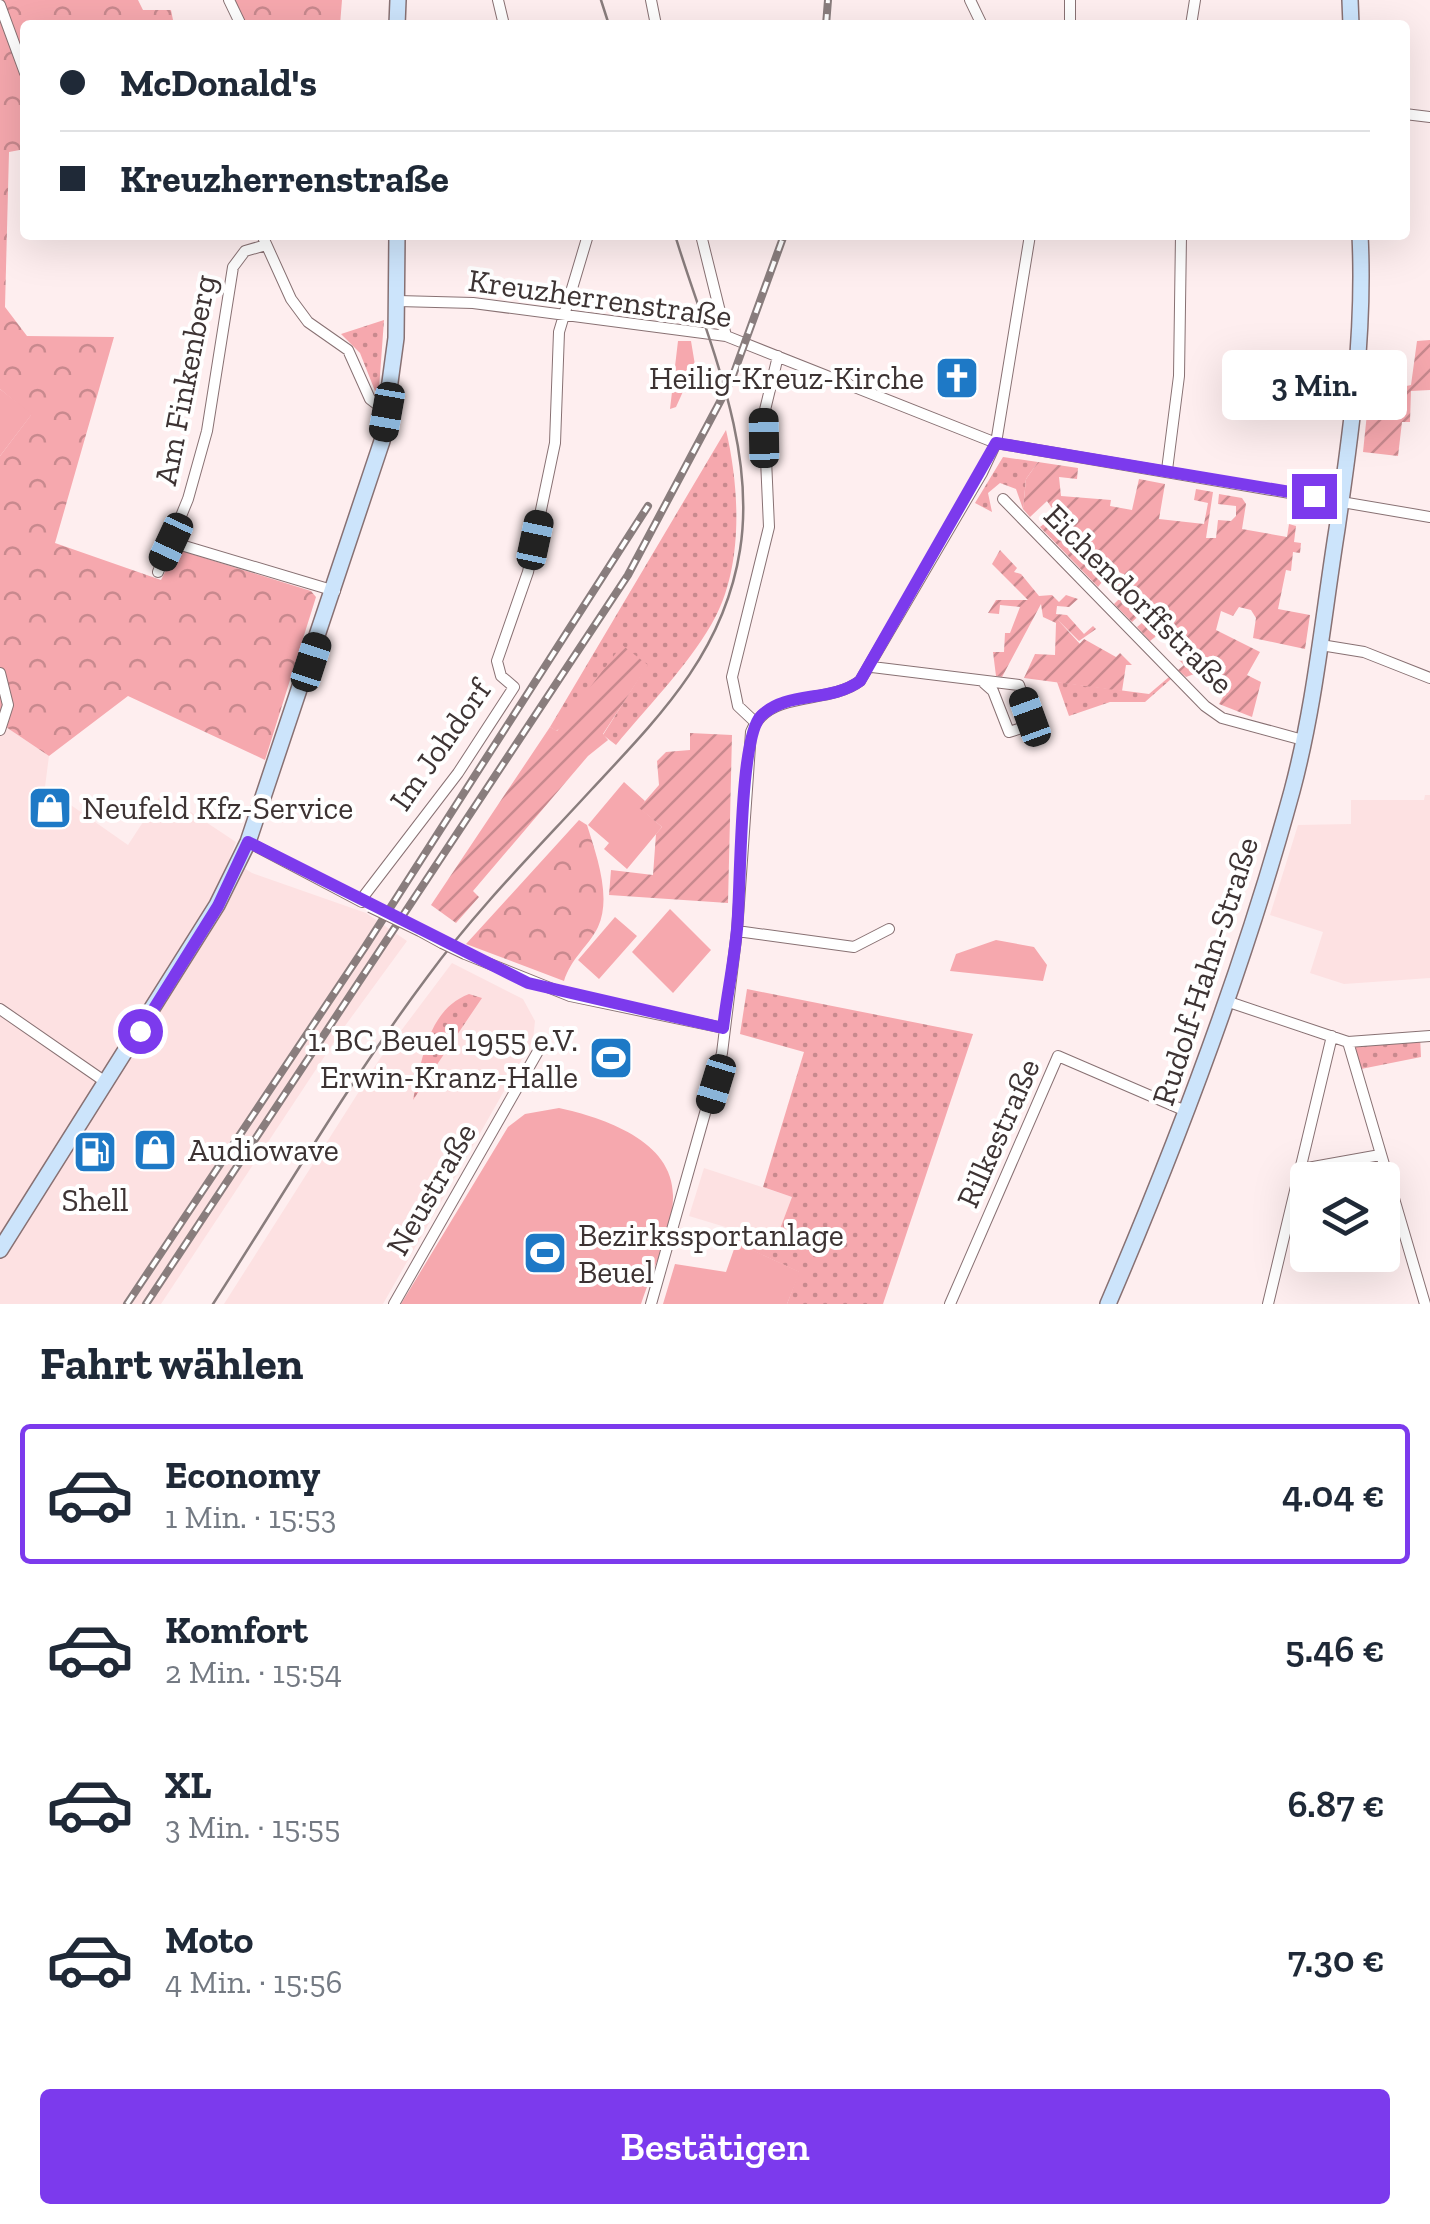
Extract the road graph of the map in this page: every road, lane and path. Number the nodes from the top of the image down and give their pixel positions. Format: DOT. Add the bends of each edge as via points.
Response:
graph roads {
  1 [pos="0,4"];
  2 [pos="20,59"];
  3 [pos="264,240"];
  4 [pos="397,240"];
  5 [pos="586,240"];
  6 [pos="702,240"];
  7 [pos="1029,240"];
  8 [pos="1182,240"];
  9 [pos="1360,240"];
  10 [pos="398,301"];
  11 [pos="562,316"];
  12 [pos="726,336"];
  13 [pos="778,356"];
  14 [pos="387,412"];
  15 [pos="996,443"];
  16 [pos="1167,470"];
  17 [pos="1003,500"];
  18 [pos="1341,500"];
  19 [pos="1430,517"];
  20 [pos="171,542"];
  21 [pos="158,572"];
  22 [pos="334,592"];
  23 [pos="1320,645"];
  24 [pos="872,666"];
  25 [pos="0,673"];
  26 [pos="1430,678"];
  27 [pos="984,682"];
  28 [pos="755,722"];
  29 [pos="0,730"];
  30 [pos="1303,740"];
  31 [pos="248,842"];
  32 [pos="365,904"];
  33 [pos="889,929"];
  34 [pos="737,931"];
  35 [pos="1226,1001"];
  36 [pos="0,1009"];
  37 [pos="723,1028"];
  38 [pos="1332,1036"];
  39 [pos="1430,1036"];
  40 [pos="1348,1042"];
  41 [pos="541,1046"];
  42 [pos="107,1083"];
  43 [pos="1188,1112"];
  44 [pos="1380,1155"];
  45 [pos="1304,1162"];
  46 [pos="1341,1162"];
  47 [pos="1290,1217"];
  48 [pos="0,1250"];
  49 [pos="394,1304"];
  50 [pos="651,1304"];
  51 [pos="950,1304"];
  52 [pos="1108,1304"];
  53 [pos="1268,1304"];
  54 [pos="1424,1304"];
  1 -- 2 [label="street"];
  3 -- 14 [label="street" via="291,299 308,322 348,350 370,398"];
  3 -- 20 [label="street, Am Finkenberg" via="232,267 207,431"];
  4 -- 10 [label="street"];
  5 -- 11 [label="street"];
  6 -- 12 [label="street"];
  7 -- 15 [label="street"];
  8 -- 16 [label="street" via="1179,376"];
  9 -- 18 [label="street, Rudolf-Hahn-Straße" via="1360,330"];
  10 -- 11 [label="street, Kreuzherrenstraße"];
  10 -- 14 [label="street"];
  11 -- 12 [label="street, Kreuzherrenstraße"];
  11 -- 32 [label="street, Im Johdorf" via="555,443 528,572 497,661 514,687"];
  12 -- 13 [label="street, Kreuzherrenstraße"];
  13 -- 15 [label="street, Kreuzherrenstraße"];
  13 -- 28 [label="street" via="764,414 768,527 732,677 738,706"];
  14 -- 22 [label="street"];
  15 -- 16 [label="street, Kreuzherrenstraße"];
  15 -- 24 [label="street"];
  16 -- 18 [label="street, Kreuzherrenstraße"];
  17 -- 30 [label="street, Eichendorffstraße" via="1204,706 1222,718"];
  18 -- 19 [label="street, Kreuzherrenstraße"];
  18 -- 23 [label="street, Rudolf-Hahn-Straße"];
  20 -- 21 [label="street, Am Finkenberg"];
  20 -- 22 [label="street"];
  22 -- 31 [label="street"];
  23 -- 26 [label="street" via="1364,652"];
  23 -- 30 [label="street, Rudolf-Hahn-Straße"];
  24 -- 27 [label="street"];
  24 -- 28 [label="street" via="848,690 776,705"];
  25 -- 29 [label="street" via="8,705"];
  27 -- 27 [label="street" via="1019,685 1028,726 1008,732"];
  28 -- 34 [label="street"];
  30 -- 35 [label="street, Rudolf-Hahn-Straße"];
  31 -- 32 [label="street"];
  31 -- 42 [label="street" via="218,906"];
  32 -- 37 [label="street, bridge" via="570,996"];
  33 -- 34 [label="street" via="854,947"];
  34 -- 37 [label="street"];
  35 -- 38 [label="street"];
  35 -- 43 [label="street, Rudolf-Hahn-Straße"];
  36 -- 42 [label="street"];
  37 -- 50 [label="street" via="716,1084"];
  38 -- 40 [label="street"];
  38 -- 45 [label="street"];
  39 -- 40 [label="street"];
  40 -- 44 [label="street"];
  41 -- 49 [label="street, Neustraße"];
  42 -- 48 [label="street"];
  43 -- 51 [label="street, Rilkestraße" via="1058,1056"];
  43 -- 52 [label="street, Rudolf-Hahn-Straße"];
  44 -- 46 [label="street"];
  44 -- 54 [label="street"];
  47 -- 53 [label="street"];
}
